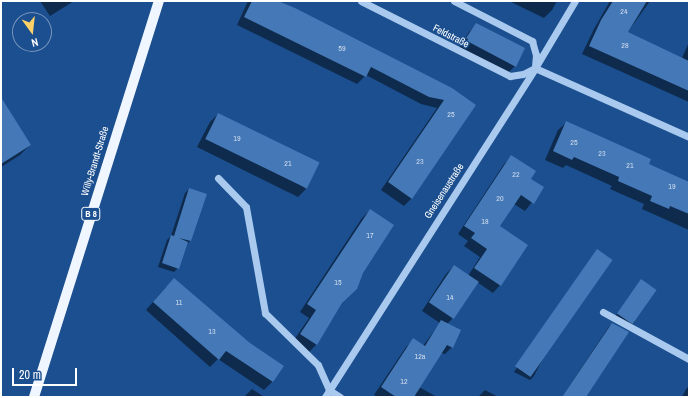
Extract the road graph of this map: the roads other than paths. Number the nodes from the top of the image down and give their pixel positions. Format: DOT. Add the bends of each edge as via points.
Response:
graph roads {
  1 [pos="159,1"];
  2 [pos="360,1"];
  3 [pos="454,1"];
  4 [pos="575,1"];
  5 [pos="534,68"];
  6 [pos="689,137"];
  7 [pos="218,178"];
  8 [pos="603,312"];
  9 [pos="689,359"];
  10 [pos="327,394"];
  11 [pos="34,397"];
  12 [pos="340,397"];
  1 -- 11 [label="main road, Willy-Brandt-Straße / B 8"];
  2 -- 5 [label="street, Feldstraße" via="510,76 523,74"];
  3 -- 5 [label="street" via="532,41 536,55"];
  4 -- 5 [label="street, Gneisenaustraße"];
  5 -- 6 [label="street"];
  5 -- 10 [label="street, Gneisenaustraße"];
  7 -- 10 [label="street" via="246,207 265,313 318,365"];
  8 -- 9 [label="street"];
  10 -- 12 [label="street"];
}
